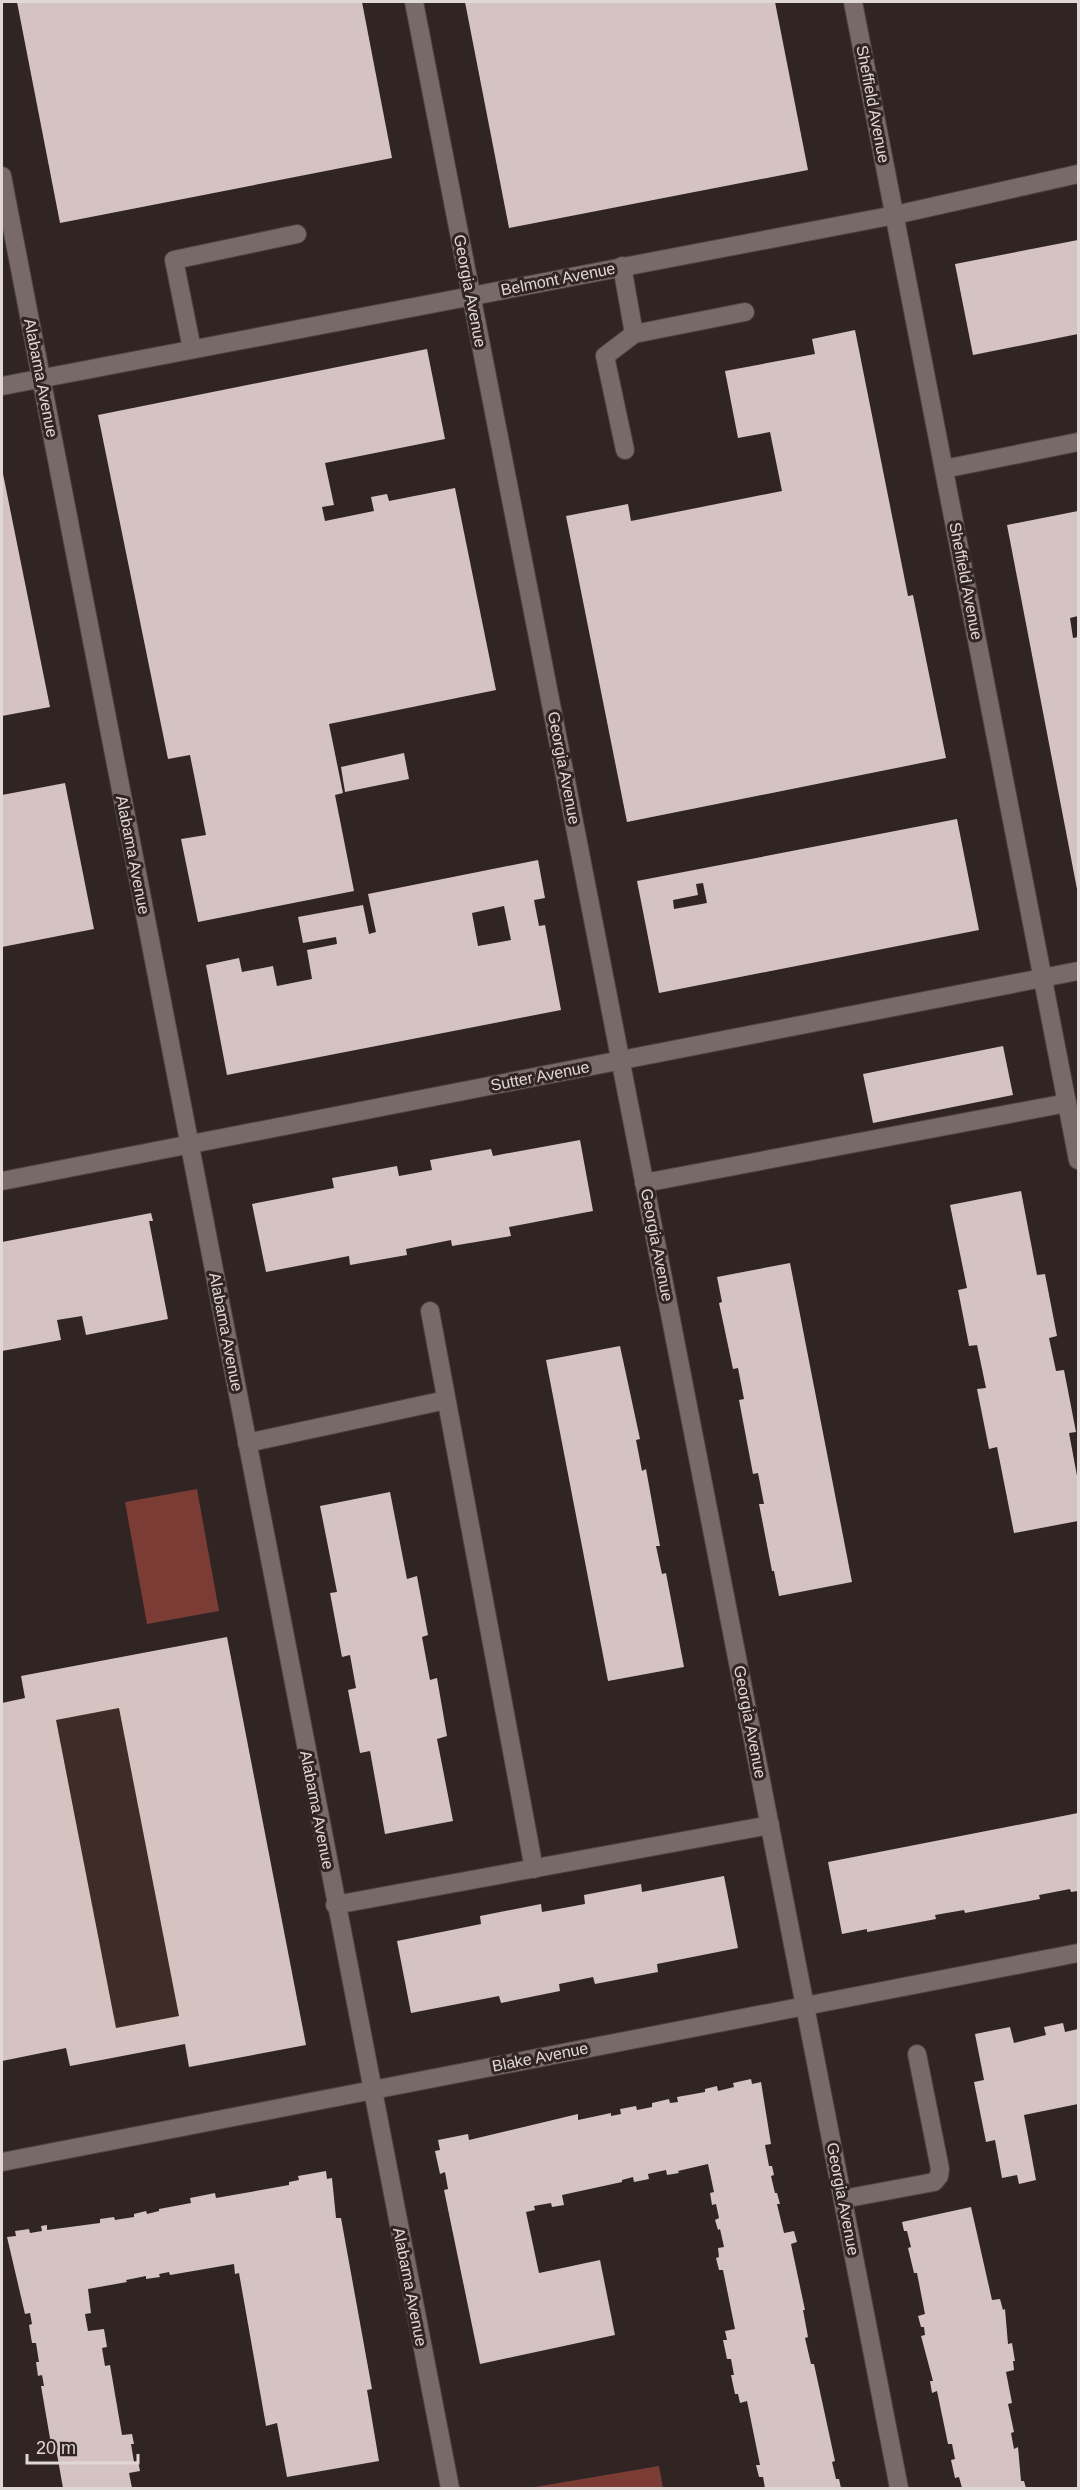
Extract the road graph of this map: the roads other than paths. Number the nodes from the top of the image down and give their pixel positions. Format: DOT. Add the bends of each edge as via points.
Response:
graph roads {
  1 [pos="414,2"];
  2 [pos="854,2"];
  3 [pos="1078,174"];
  4 [pos="2,176"];
  5 [pos="895,214"];
  6 [pos="297,234"];
  7 [pos="622,266"];
  8 [pos="471,296"];
  9 [pos="745,312"];
  10 [pos="634,334"];
  11 [pos="192,349"];
  12 [pos="41,378"];
  13 [pos="2,386"];
  14 [pos="1078,442"];
  15 [pos="625,450"];
  16 [pos="944,469"];
  17 [pos="1078,971"];
  18 [pos="1043,978"];
  19 [pos="621,1060"];
  20 [pos="1067,1103"];
  21 [pos="190,1143"];
  22 [pos="1078,1160"];
  23 [pos="2,1180"];
  24 [pos="645,1183"];
  25 [pos="430,1311"];
  26 [pos="446,1400"];
  27 [pos="247,1443"];
  28 [pos="770,1825"];
  29 [pos="534,1869"];
  30 [pos="335,1905"];
  31 [pos="1078,1953"];
  32 [pos="806,2006"];
  33 [pos="917,2054"];
  34 [pos="371,2090"];
  35 [pos="2,2162"];
  36 [pos="843,2199"];
  37 [pos="450,2488"];
  38 [pos="899,2488"];
  1 -- 8 [label="street, Georgia Avenue"];
  2 -- 5 [label="street, Sheffield Avenue"];
  3 -- 5 [label="street, Belmont Avenue"];
  4 -- 12 [label="street, Alabama Avenue"];
  5 -- 7 [label="street, Belmont Avenue"];
  5 -- 16 [label="street, Sheffield Avenue"];
  6 -- 11 [label="street" via="174,260"];
  7 -- 8 [label="street, Belmont Avenue"];
  7 -- 10 [label="street"];
  8 -- 11 [label="street, Belmont Avenue"];
  8 -- 19 [label="street, Georgia Avenue"];
  9 -- 10 [label="street"];
  10 -- 15 [label="street" via="605,356"];
  11 -- 12 [label="street, Belmont Avenue"];
  12 -- 13 [label="street, Belmont Avenue"];
  12 -- 21 [label="street, Alabama Avenue"];
  14 -- 16 [label="street"];
  16 -- 18 [label="street, Sheffield Avenue"];
  17 -- 18 [label="street, Sutter Avenue"];
  18 -- 19 [label="street, Sutter Avenue"];
  18 -- 20 [label="street, Sheffield Avenue"];
  19 -- 21 [label="street, Sutter Avenue"];
  19 -- 24 [label="street, Georgia Avenue"];
  20 -- 22 [label="street, Sheffield Avenue"];
  20 -- 24 [label="street"];
  21 -- 23 [label="street, Sutter Avenue"];
  21 -- 27 [label="street, Alabama Avenue"];
  24 -- 28 [label="street, Georgia Avenue"];
  25 -- 26 [label="street"];
  26 -- 27 [label="street"];
  26 -- 29 [label="street"];
  27 -- 30 [label="street, Alabama Avenue"];
  28 -- 29 [label="street"];
  28 -- 32 [label="street, Georgia Avenue"];
  29 -- 30 [label="street"];
  30 -- 34 [label="street, Alabama Avenue"];
  31 -- 32 [label="street, Blake Avenue"];
  32 -- 34 [label="street, Blake Avenue"];
  32 -- 36 [label="street, Georgia Avenue"];
  33 -- 36 [label="street" via="939,2176 934,2182"];
  34 -- 35 [label="street, Blake Avenue"];
  34 -- 37 [label="street, Alabama Avenue"];
  36 -- 38 [label="street, Georgia Avenue"];
}
